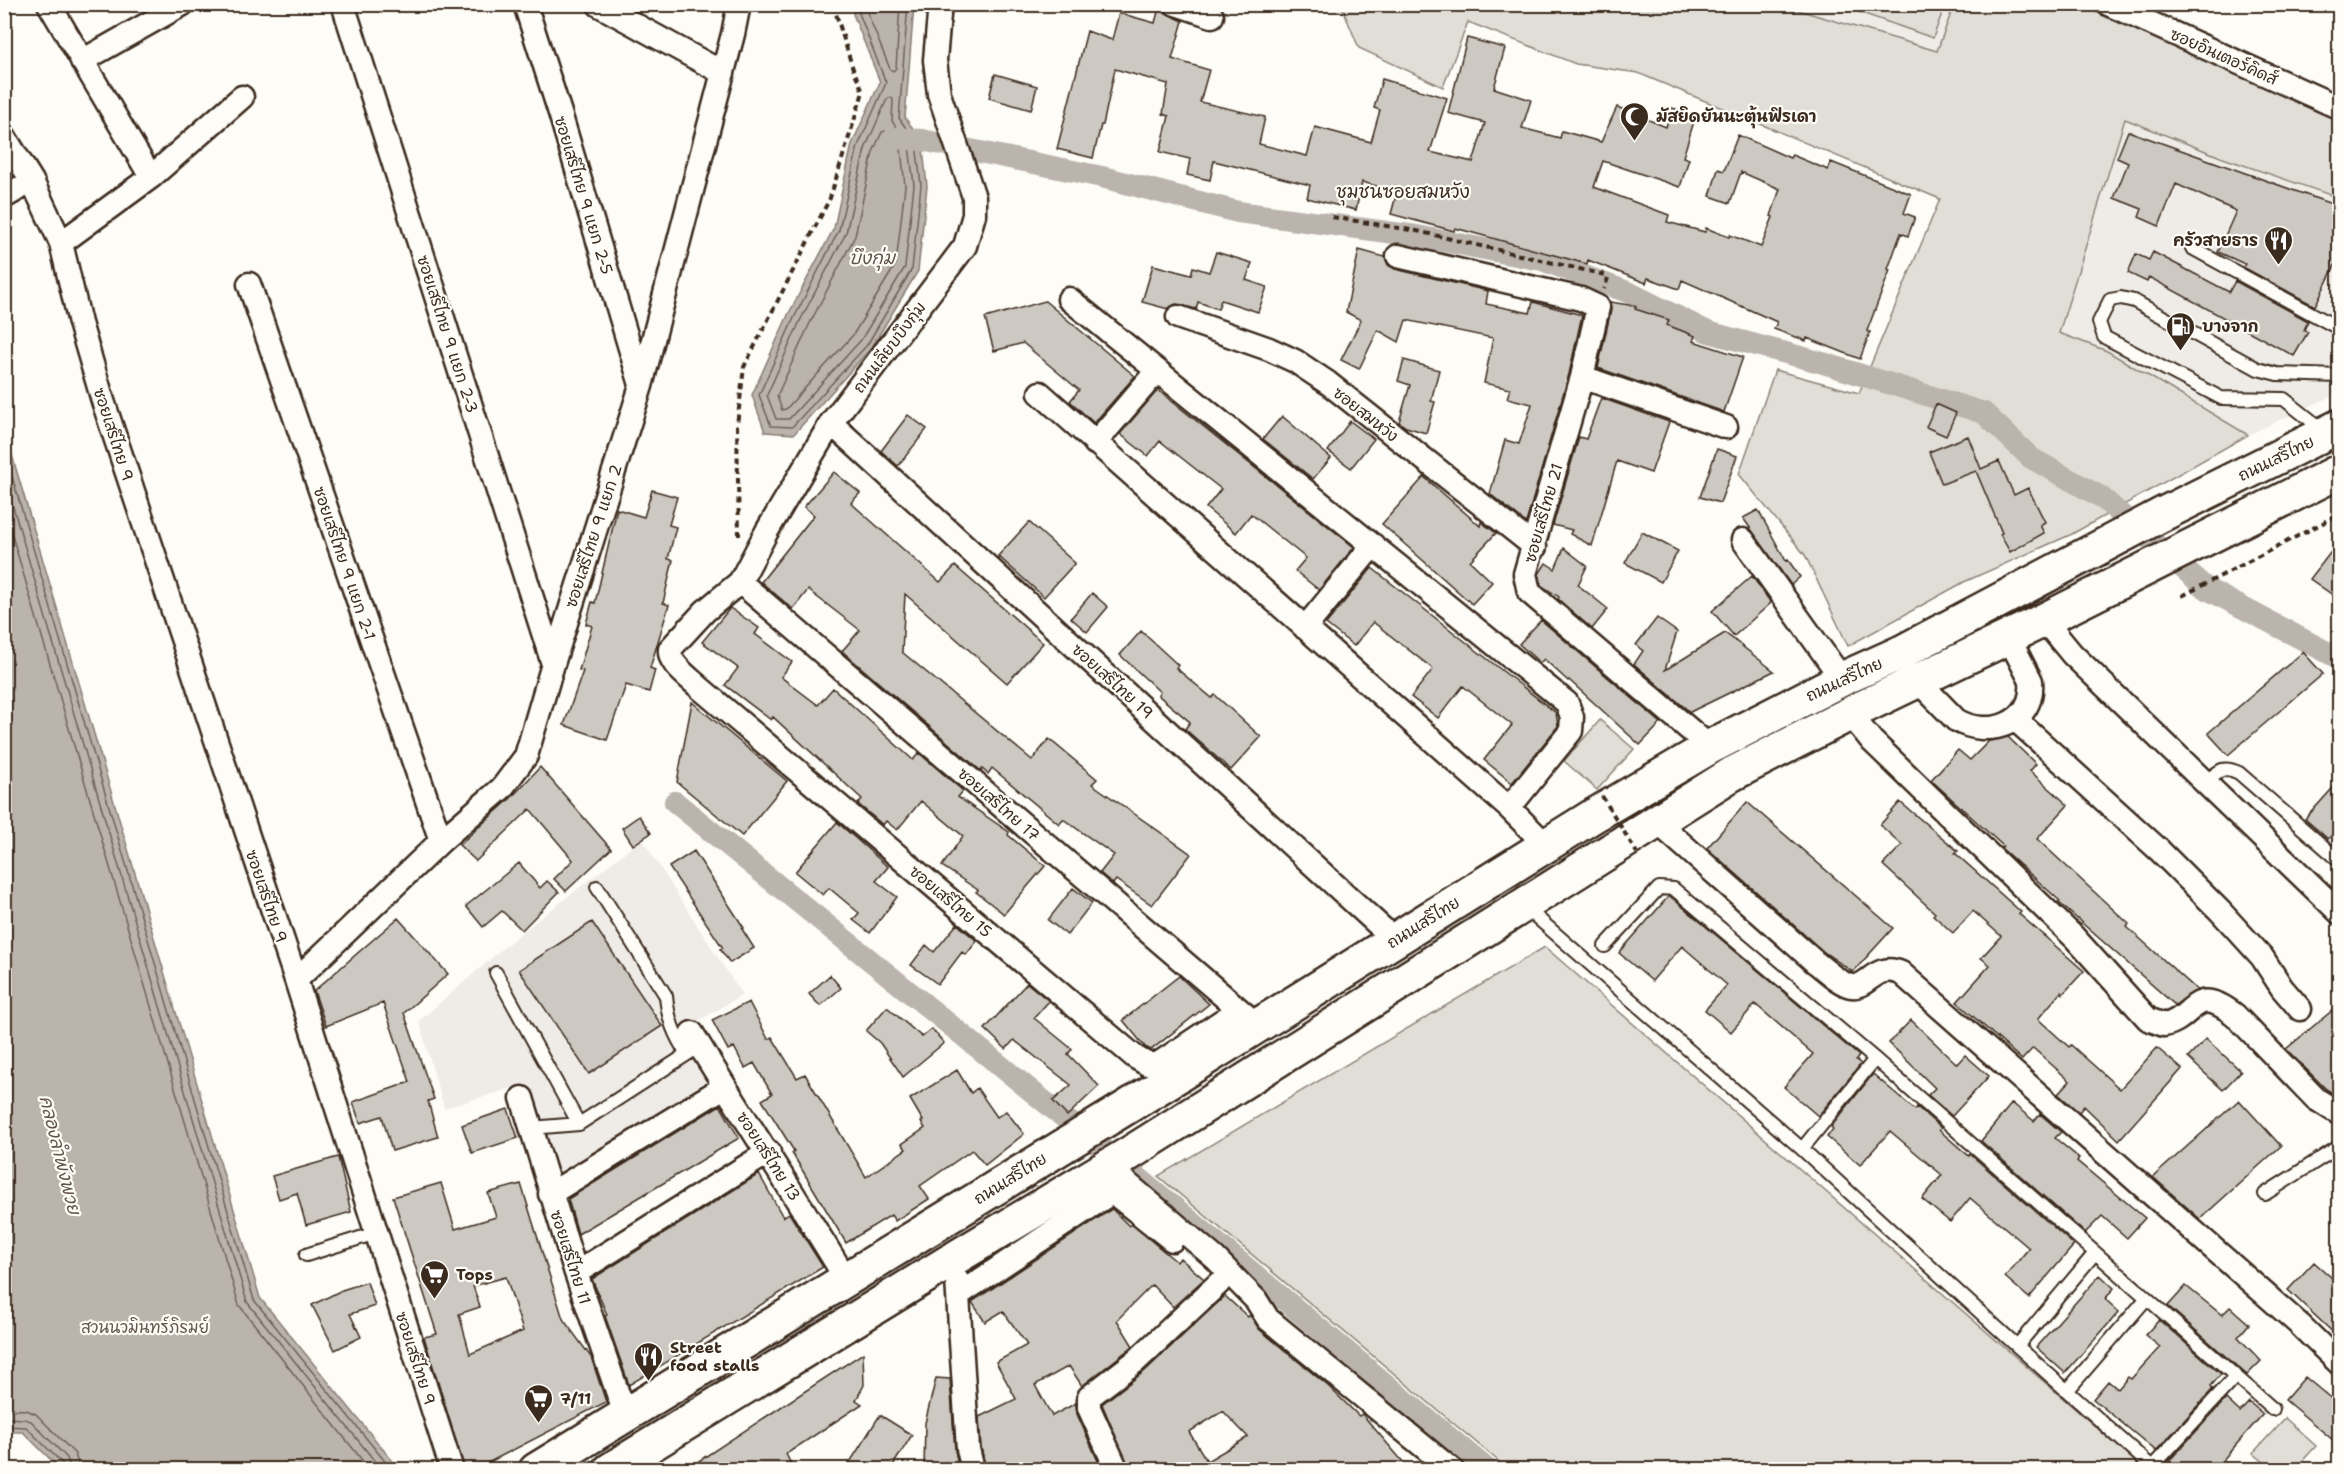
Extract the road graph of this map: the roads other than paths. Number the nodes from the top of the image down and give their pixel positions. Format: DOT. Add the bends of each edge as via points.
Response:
graph roads {
  1 [pos="49,4"];
  2 [pos="183,4"];
  3 [pos="343,4"];
  4 [pos="525,4"];
  5 [pos="739,4"];
  6 [pos="940,4"];
  7 [pos="1176,4"];
  8 [pos="2108,4"];
  9 [pos="599,5"];
  10 [pos="1212,16"];
  11 [pos="82,62"];
  12 [pos="723,73"];
  13 [pos="242,97"];
  14 [pos="2340,108"];
  15 [pos="4,136"];
  16 [pos="151,177"];
  17 [pos="32,181"];
  18 [pos="4,197"];
  19 [pos="61,243"];
  20 [pos="2192,248"];
  21 [pos="1398,256"];
  22 [pos="249,284"];
  23 [pos="1069,299"];
  24 [pos="1178,317"];
  25 [pos="2340,329"];
  26 [pos="1157,371"];
  27 [pos="2340,376"];
  28 [pos="1582,377"];
  29 [pos="641,386"];
  30 [pos="1040,393"];
  31 [pos="831,423"];
  32 [pos="1726,427"];
  33 [pos="2333,430"];
  34 [pos="1095,443"];
  35 [pos="2339,473"];
  36 [pos="1743,540"];
  37 [pos="1373,545"];
  38 [pos="1534,547"];
  39 [pos="740,582"];
  40 [pos="2044,620"];
  41 [pos="1305,628"];
  42 [pos="2009,638"];
  43 [pos="670,649"];
  44 [pos="553,664"];
  45 [pos="1842,679"];
  46 [pos="1918,681"];
  47 [pos="1856,711"];
  48 [pos="2016,720"];
  49 [pos="1710,747"];
  50 [pos="2206,782"];
  51 [pos="1509,808"];
  52 [pos="1656,821"];
  53 [pos="441,841"];
  54 [pos="1546,845"];
  55 [pos="2340,861"];
  56 [pos="597,886"];
  57 [pos="1522,905"];
  58 [pos="2340,913"];
  59 [pos="1395,940"];
  60 [pos="1605,946"];
  61 [pos="496,973"];
  62 [pos="296,980"];
  63 [pos="2300,1010"];
  64 [pos="1257,1025"];
  65 [pos="693,1044"];
  66 [pos="1875,1059"];
  67 [pos="724,1087"];
  68 [pos="522,1098"];
  69 [pos="2340,1114"];
  70 [pos="579,1125"];
  71 [pos="531,1128"];
  72 [pos="2340,1146"];
  73 [pos="1802,1149"];
  74 [pos="769,1152"];
  75 [pos="1108,1167"];
  76 [pos="550,1194"];
  77 [pos="2265,1194"];
  78 [pos="376,1233"];
  79 [pos="2095,1253"];
  80 [pos="306,1255"];
  81 [pos="955,1258"];
  82 [pos="576,1273"];
  83 [pos="846,1279"];
  84 [pos="1219,1283"];
  85 [pos="958,1295"];
  86 [pos="2146,1299"];
  87 [pos="1268,1319"];
  88 [pos="2017,1346"];
  89 [pos="2340,1364"];
  90 [pos="2236,1376"];
  91 [pos="2067,1391"];
  92 [pos="2273,1409"];
  93 [pos="625,1414"];
  94 [pos="2153,1468"];
  95 [pos="452,1470"];
  96 [pos="536,1470"];
  97 [pos="610,1470"];
  98 [pos="973,1470"];
  99 [pos="1117,1470"];
  100 [pos="1452,1470"];
  1 -- 11 [label="street"];
  2 -- 11 [label="street"];
  3 -- 44 [label="street, ซอยเสรีไทย 9 แยก 2-3"];
  4 -- 29 [label="street, ซอยเสรีไทย 9 แยก 2-5"];
  5 -- 12 [label="street, ซอยเสรีไทย 9 แยก 2"];
  6 -- 31 [label="street, ถนนเลียบบึงกุ่ม" via="935,60 939,94 974,197 974,215 965,246"];
  7 -- 10 [label="street"];
  8 -- 14 [label="street, ซอยอินเตอร์คิดส์"];
  9 -- 12 [label="street"];
  11 -- 16 [label="street"];
  12 -- 29 [label="street, ซอยเสรีไทย 9 แยก 2"];
  13 -- 16 [label="street"];
  15 -- 17 [label="street, ซอยเสรีไทย 9"];
  16 -- 19 [label="street"];
  17 -- 18 [label="street"];
  17 -- 19 [label="street, ซอยเสรีไทย 9"];
  19 -- 62 [label="street, ซอยเสรีไทย 9" via="103,401"];
  20 -- 25 [label="lane"];
  21 -- 28 [label="street, ซอยเสรีไทย 21" via="1581,299 1598,307"];
  22 -- 53 [label="street, ซอยเสรีไทย 9 แยก 2-1"];
  23 -- 26 [label="street"];
  24 -- 38 [label="street, ซอยสมหวัง" via="1294,361 1328,383"];
  26 -- 34 [label="street"];
  26 -- 37 [label="street"];
  27 -- 33 [label="lane" via="2277,374 2259,369 2121,298 2110,300 2099,322 2104,337 2221,398 2284,399"];
  28 -- 32 [label="street"];
  28 -- 38 [label="street, ซอยเสรีไทย 21"];
  29 -- 44 [label="street, ซอยเสรีไทย 9 แยก 2"];
  30 -- 34 [label="street"];
  31 -- 39 [label="street, ถนนเลียบบึงกุ่ม"];
  31 -- 59 [label="street, ซอยเสรีไทย 19"];
  33 -- 45 [label="main road, ถนนเสรีไทย" via="2161,515 1902,652"];
  34 -- 41 [label="street"];
  35 -- 40 [label="main road, ถนนเสรีไทย"];
  36 -- 45 [label="street"];
  37 -- 41 [label="street"];
  37 -- 51 [label="street" via="1568,703 1571,731"];
  38 -- 49 [label="street, ซอยเสรีไทย 21" via="1525,574 1529,592"];
  39 -- 43 [label="street, ถนนเลียบบึงกุ่ม" via="705,611"];
  39 -- 64 [label="street, ซอยเสรีไทย 17"];
  40 -- 42 [label="main road, ถนนเสรีไทย"];
  40 -- 50 [label="street" via="2072,654"];
  41 -- 51 [label="street"];
  42 -- 46 [label="main road, ถนนเสรีไทย"];
  42 -- 48 [label="street" via="2032,688 2028,705"];
  43 -- 64 [label="street, ซอยเสรีไทย 15" via="674,663 700,688 1135,1057 1147,1064 1158,1064 1225,1019"];
  44 -- 53 [label="street, ซอยเสรีไทย 9 แยก 2" via="526,756 502,788"];
  45 -- 47 [label="main road"];
  45 -- 49 [label="main road, ถนนเสรีไทย"];
  46 -- 47 [label="main road, ถนนเสรีไทย"];
  46 -- 48 [label="street" via="1963,724 1988,729"];
  47 -- 52 [label="main road, ถนนเสรีไทย" via="1732,774"];
  47 -- 69 [label="street" via="1872,741 2074,938 2148,1019 2164,1025 2200,1003 2222,1005 2316,1099"];
  48 -- 63 [label="street" via="2220,911 2262,957"];
  49 -- 54 [label="main road, ถนนเสรีไทย"];
  50 -- 55 [label="lane" via="2222,769 2239,773"];
  50 -- 58 [label="street"];
  51 -- 54 [label="street"];
  52 -- 57 [label="main road, ถนนเสรีไทย"];
  52 -- 89 [label="street" via="1842,982 1858,986 1881,971 1901,973"];
  53 -- 62 [label="street, ซอยเสรีไทย 9 แยก 2"];
  54 -- 59 [label="main road, ถนนเสรีไทย"];
  56 -- 65 [label="lane" via="666,996 675,1036"];
  57 -- 73 [label="lane"];
  57 -- 75 [label="main road, ถนนเสรีไทย"];
  59 -- 64 [label="main road, ถนนเสรีไทย"];
  60 -- 66 [label="lane" via="1659,888 1674,889"];
  61 -- 70 [label="lane"];
  62 -- 78 [label="street, ซอยเสรีไทย 9"];
  64 -- 83 [label="main road, ถนนเสรีไทย"];
  65 -- 67 [label="street, ซอยเสรีไทย 13"];
  65 -- 70 [label="lane"];
  66 -- 73 [label="lane"];
  66 -- 79 [label="lane"];
  67 -- 74 [label="street, ซอยเสรีไทย 13"];
  67 -- 76 [label="street"];
  68 -- 71 [label="street, ซอยเสรีไทย 11"];
  70 -- 71 [label="lane"];
  71 -- 76 [label="street, ซอยเสรีไทย 11"];
  72 -- 77 [label="lane"];
  73 -- 88 [label="lane"];
  74 -- 82 [label="street"];
  74 -- 83 [label="street, ซอยเสรีไทย 13"];
  75 -- 81 [label="main road, ถนนเสรีไทย"];
  75 -- 87 [label="street" via="1215,1258 1257,1300"];
  76 -- 82 [label="street, ซอยเสรีไทย 11"];
  78 -- 80 [label="lane"];
  78 -- 95 [label="street, ซอยเสรีไทย 9"];
  79 -- 86 [label="lane"];
  79 -- 88 [label="lane"];
  81 -- 85 [label="street"];
  81 -- 97 [label="main road, ถนนเสรีไทย"];
  82 -- 93 [label="street, ซอยเสรีไทย 11"];
  83 -- 93 [label="main road, ถนนเสรีไทย"];
  84 -- 85 [label="street" via="1181,1247 1112,1194"];
  84 -- 87 [label="street"];
  84 -- 99 [label="street" via="1144,1354 1089,1396 1089,1408"];
  85 -- 98 [label="street" via="968,1449"];
  86 -- 90 [label="lane"];
  86 -- 91 [label="lane"];
  87 -- 100 [label="street"];
  88 -- 91 [label="lane"];
  90 -- 92 [label="lane"];
  90 -- 94 [label="lane"];
  91 -- 94 [label="lane"];
  93 -- 96 [label="main road, ถนนเสรีไทย"];
}
